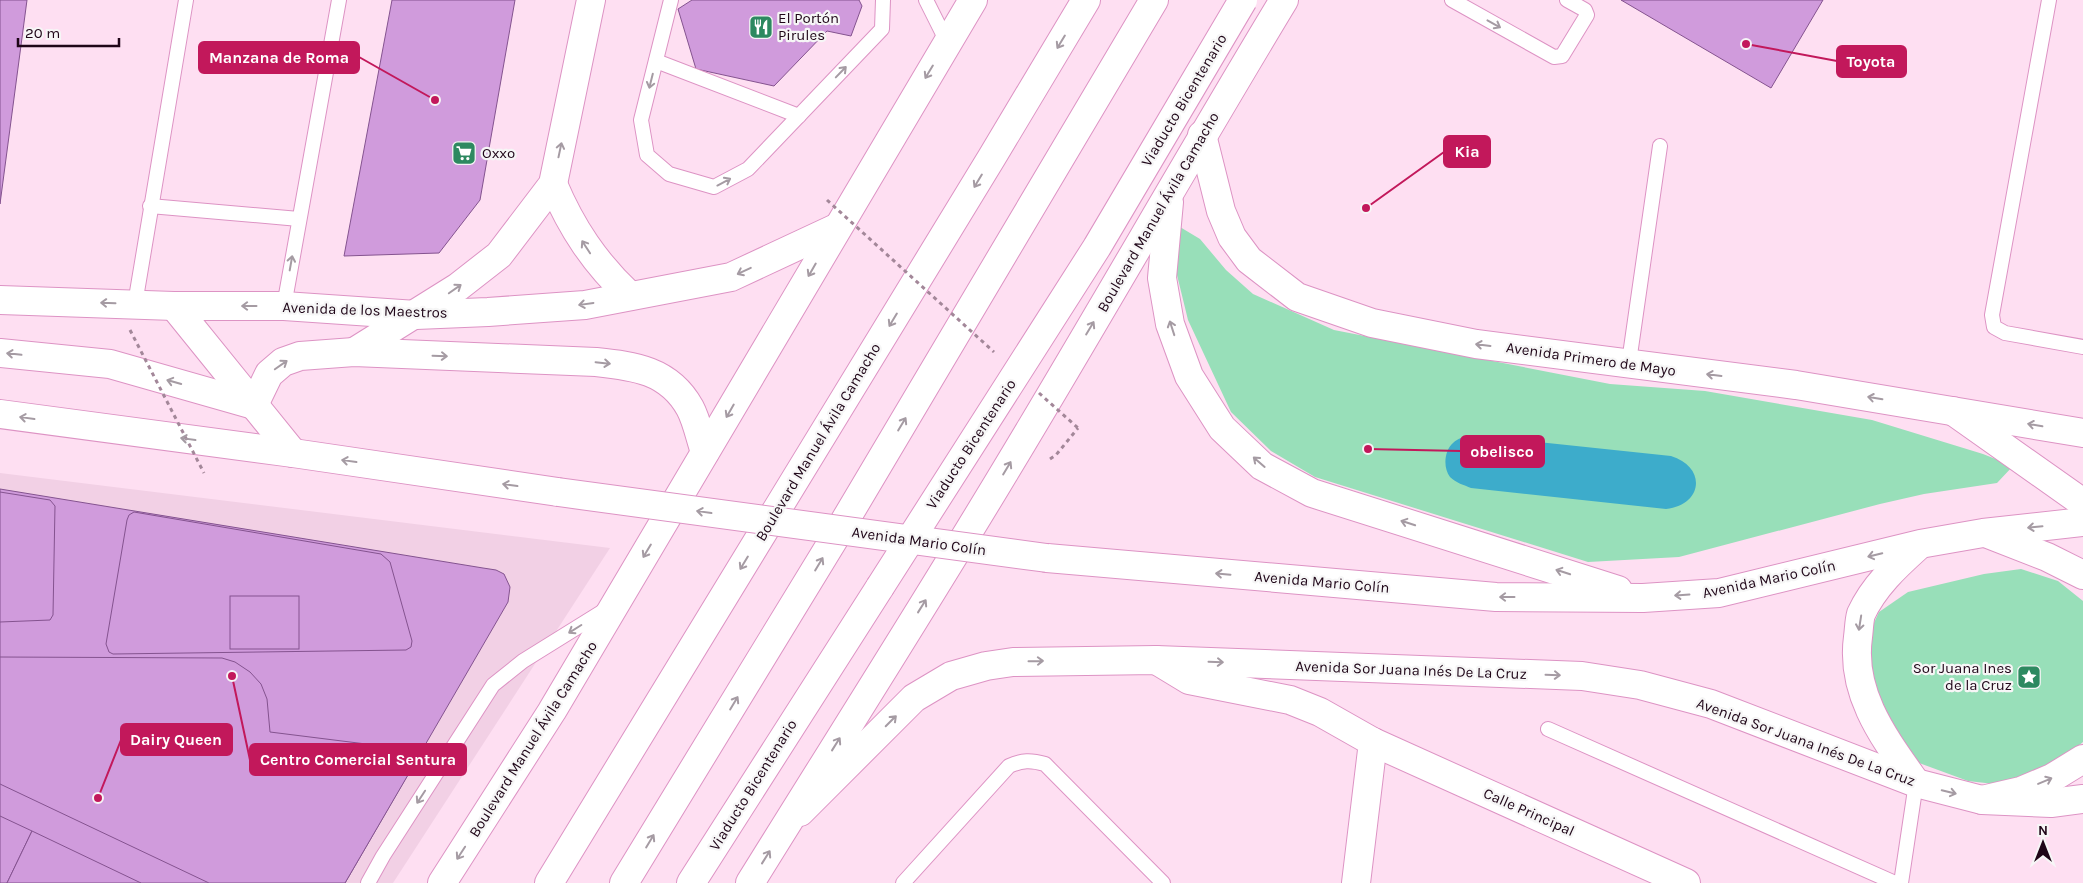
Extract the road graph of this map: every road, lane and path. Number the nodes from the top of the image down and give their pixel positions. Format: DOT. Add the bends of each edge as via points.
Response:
graph roads {
  1 [pos="186,0"];
  2 [pos="339,0"];
  3 [pos="591,0"];
  4 [pos="671,0"];
  5 [pos="883,0"];
  6 [pos="926,0"];
  7 [pos="973,0"];
  8 [pos="1086,0"];
  9 [pos="1154,0"];
  10 [pos="1243,0"];
  11 [pos="1284,0"];
  12 [pos="1452,0"];
  13 [pos="1567,0"];
  14 [pos="2049,0"];
  15 [pos="947,42"];
  16 [pos="656,61"];
  17 [pos="798,116"];
  18 [pos="1202,135"];
  19 [pos="1660,146"];
  20 [pos="552,184"];
  21 [pos="1170,195"];
  22 [pos="827,200"];
  23 [pos="150,206"];
  24 [pos="299,219"];
  25 [pos="836,228"];
  26 [pos="630,296"];
  27 [pos="0,300"];
  28 [pos="174,306"];
  29 [pos="284,306"];
  30 [pos="416,315"];
  31 [pos="132,317"];
  32 [pos="2083,348"];
  33 [pos="354,352"];
  34 [pos="0,353"];
  35 [pos="996,354"];
  36 [pos="1629,362"];
  37 [pos="1033,388"];
  38 [pos="254,405"];
  39 [pos="1953,411"];
  40 [pos="0,414"];
  41 [pos="2083,433"];
  42 [pos="705,452"];
  43 [pos="293,453"];
  44 [pos="1056,455"];
  45 [pos="204,473"];
  46 [pos="2083,503"];
  47 [pos="2083,522"];
  48 [pos="1983,533"];
  49 [pos="1920,544"];
  50 [pos="2083,575"];
  51 [pos="1643,598"];
  52 [pos="616,603"];
  53 [pos="1156,660"];
  54 [pos="1548,729"];
  55 [pos="1373,742"];
  56 [pos="2083,759"];
  57 [pos="1916,783"];
  58 [pos="2083,799"];
  59 [pos="1982,800"];
  60 [pos="782,830"];
  61 [pos="368,883"];
  62 [pos="442,883"];
  63 [pos="549,883"];
  64 [pos="624,883"];
  65 [pos="691,883"];
  66 [pos="750,883"];
  67 [pos="903,883"];
  68 [pos="1163,883"];
  69 [pos="1356,883"];
  70 [pos="1686,883"];
  71 [pos="1896,883"];
  72 [pos="1901,883"];
  1 -- 23 [label="lane"];
  2 -- 24 [label="lane"];
  20 -- 3 [label="main road, one-way"];
  4 -- 16 [label="lane"];
  17 -- 5 [label="lane, one-way" via="882,29"];
  6 -- 15 [label="lane"];
  7 -- 15 [label="main road, Boulevard Manuel Ávila Camacho"];
  8 -- 63 [label="main road, Boulevard Manuel Ávila Camacho, one-way"];
  64 -- 9 [label="main road, one-way" via="834,539"];
  10 -- 65 [label="main road, Viaducto Bicentenario, bridge" via="1097,247"];
  11 -- 18 [label="main road, Boulevard Manuel Ávila Camacho"];
  12 -- 13 [label="lane, one-way" via="1554,58 1562,56 1587,15 1585,10"];
  14 -- 32 [label="lane" via="1992,315 1994,327 2005,333"];
  15 -- 25 [label="main road, Boulevard Manuel Ávila Camacho, one-way"];
  16 -- 17 [label="lane"];
  16 -- 17 [label="lane, one-way" via="641,120 647,155 669,174 714,187 748,169"];
  18 -- 21 [label="main road, Boulevard Manuel Ávila Camacho"];
  36 -- 18 [label="main road, Avenida Primero de Mayo, one-way" via="1476,344 1372,323 1297,297 1250,260 1232,237 1221,211"];
  19 -- 36 [label="lane"];
  26 -- 20 [label="main road, one-way" via="594,258"];
  30 -- 20 [label="main road, one-way" via="499,255"];
  51 -- 21 [label="main road, one-way" via="1312,493 1262,466 1222,428 1189,376 1170,324 1162,278"];
  60 -- 21 [label="main road, Boulevard Manuel Ávila Camacho, one-way" via="1004,475"];
  22 -- 35 [label="path, bridge"];
  23 -- 24 [label="lane"];
  23 -- 31 [label="lane"];
  29 -- 24 [label="lane, one-way"];
  25 -- 26 [label="main road, Avenida de los Maestros, one-way" via="731,277"];
  25 -- 42 [label="main road, Boulevard Manuel Ávila Camacho, one-way"];
  26 -- 30 [label="main road, Avenida de los Maestros, one-way" via="585,305"];
  31 -- 27 [label="main road, Avenida de los Maestros, one-way"];
  29 -- 28 [label="main road, Avenida de los Maestros, one-way"];
  28 -- 31 [label="main road, Avenida de los Maestros"];
  28 -- 38 [label="main road"];
  29 -- 30 [label="main road, Avenida de los Maestros"];
  30 -- 33 [label="main road"];
  31 -- 45 [label="path, bridge"];
  38 -- 33 [label="main road, one-way" via="269,374 283,362 300,356"];
  33 -- 42 [label="main road, one-way" via="634,366 670,382 690,408"];
  38 -- 34 [label="main road, one-way" via="110,364"];
  39 -- 36 [label="main road, Avenida Primero de Mayo, one-way"];
  37 -- 44 [label="path, bridge" via="1078,428"];
  38 -- 43 [label="main road"];
  41 -- 39 [label="main road, Avenida Primero de Mayo, one-way"];
  39 -- 46 [label="main road"];
  43 -- 40 [label="main road, one-way"];
  42 -- 52 [label="main road, Boulevard Manuel Ávila Camacho, one-way"];
  51 -- 43 [label="main road, Avenida Mario Colín, one-way, bridge" via="1496,597 1047,558"];
  47 -- 48 [label="main road, Avenida Mario Colín, one-way"];
  48 -- 49 [label="main road, Avenida Mario Colín"];
  48 -- 50 [label="main road"];
  49 -- 51 [label="main road, Avenida Mario Colín, one-way" via="1719,593"];
  49 -- 57 [label="main road, one-way" via="1885,576 1861,615 1855,656 1865,699 1884,736"];
  52 -- 61 [label="lane, one-way" via="523,661 494,685"];
  52 -- 62 [label="main road, Boulevard Manuel Ávila Camacho, one-way" via="552,711"];
  53 -- 55 [label="main road, Calle Principal" via="1189,680 1290,700 1320,712"];
  53 -- 57 [label="main road, Avenida Sor Juana Inés De La Cruz, one-way" via="1582,676 1640,685 1711,704"];
  60 -- 53 [label="main road, Avenida Sor Juana Inés De La Cruz, one-way" via="914,698 951,676 1013,662"];
  54 -- 71 [label="lane"];
  55 -- 69 [label="main road"];
  55 -- 70 [label="main road, Calle Principal"];
  59 -- 56 [label="main road, one-way" via="2022,791"];
  57 -- 59 [label="main road, Avenida Sor Juana Inés De La Cruz, one-way"];
  57 -- 72 [label="lane"];
  58 -- 59 [label="main road, Avenida Sor Juana Inés De La Cruz" via="2051,803"];
  66 -- 60 [label="main road, Boulevard Manuel Ávila Camacho, one-way"];
  67 -- 68 [label="lane" via="1009,766 1020,761 1034,761 1045,764"];
}
